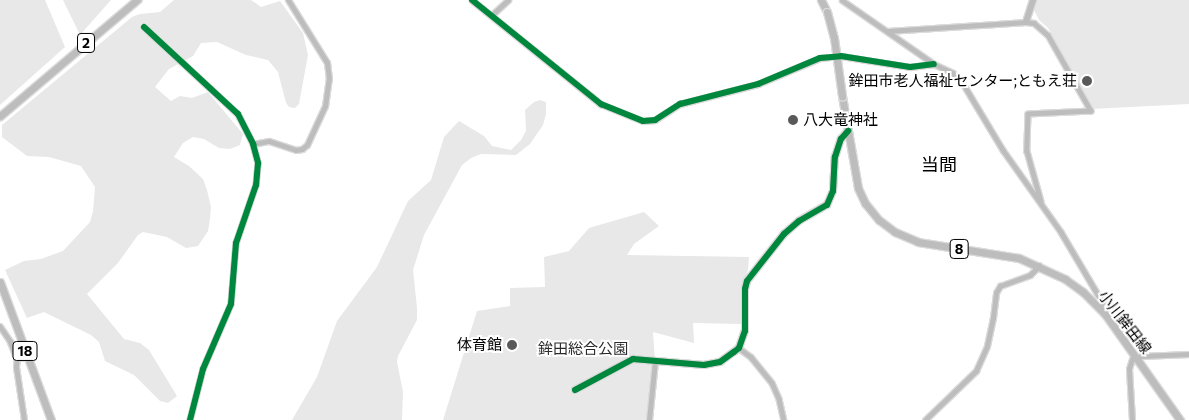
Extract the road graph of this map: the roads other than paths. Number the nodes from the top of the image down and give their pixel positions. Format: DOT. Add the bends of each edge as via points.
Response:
graph roads {
  1 [pos="137,0"];
  2 [pos="288,0"];
  3 [pos="472,0"];
  4 [pos="508,0"];
  5 [pos="821,0"];
  6 [pos="842,0"];
  7 [pos="1033,0"];
  8 [pos="492,15"];
  9 [pos="1026,22"];
  10 [pos="144,27"];
  11 [pos="888,31"];
  12 [pos="934,64"];
  13 [pos="0,116"];
  14 [pos="848,132"];
  15 [pos="253,144"];
  16 [pos="1040,202"];
  17 [pos="1039,266"];
  18 [pos="0,282"];
  19 [pos="1105,314"];
  20 [pos="0,326"];
  21 [pos="738,348"];
  22 [pos="1189,354"];
  23 [pos="27,357"];
  24 [pos="17,358"];
  25 [pos="1136,358"];
  26 [pos="655,361"];
  27 [pos="575,390"];
  28 [pos="783,419"];
  29 [pos="24,420"];
  30 [pos="51,420"];
  31 [pos="190,420"];
  32 [pos="649,420"];
  33 [pos="925,420"];
  34 [pos="1132,420"];
  35 [pos="1180,420"];
  1 -- 13 [label="main road, 2"];
  2 -- 15 [label="street" via="327,63 325,106 307,145 302,149 296,150 269,140"];
  3 -- 8 [label="street"];
  4 -- 8 [label="street"];
  5 -- 14 [label="main road, 小川鉾田線 / 8, bridge" via="834,38"];
  6 -- 11 [label="street"];
  7 -- 9 [label="street"];
  8 -- 12 [label="street" via="601,104 644,120 655,120 680,104 758,84 820,58 841,56 910,66"];
  9 -- 11 [label="street"];
  9 -- 16 [label="street" via="1034,23 1048,35 1091,111 1028,114 1027,151"];
  10 -- 15 [label="street" via="238,114"];
  11 -- 12 [label="street"];
  12 -- 16 [label="street" via="953,73 964,85 1003,150"];
  14 -- 17 [label="main road, 小川鉾田線 / 8" via="861,196 889,229 918,242 1010,256"];
  14 -- 21 [label="street" via="841,139 834,157 833,191 827,205 784,234 747,281 745,331"];
  15 -- 31 [label="street" via="258,176 236,243 231,304 204,369"];
  16 -- 19 [label="street" via="1103,302"];
  17 -- 19 [label="main road, 小川鉾田線 / 8" via="1074,285"];
  17 -- 33 [label="street" via="1030,275 1000,286 988,340 976,370"];
  18 -- 23 [label="main road, 18"];
  19 -- 25 [label="main road, 小川鉾田線 / 8"];
  20 -- 24 [label="street"];
  21 -- 26 [label="street" via="713,364 697,366"];
  21 -- 28 [label="street" via="751,357 767,376 780,399"];
  22 -- 25 [label="street"];
  23 -- 24 [label="street"];
  23 -- 30 [label="main road, 18"];
  24 -- 29 [label="street"];
  25 -- 34 [label="street" via="1130,362 1129,369"];
  25 -- 35 [label="main road, 小川鉾田線 / 8"];
  26 -- 27 [label="street" via="633,359"];
  26 -- 32 [label="street"];
}
